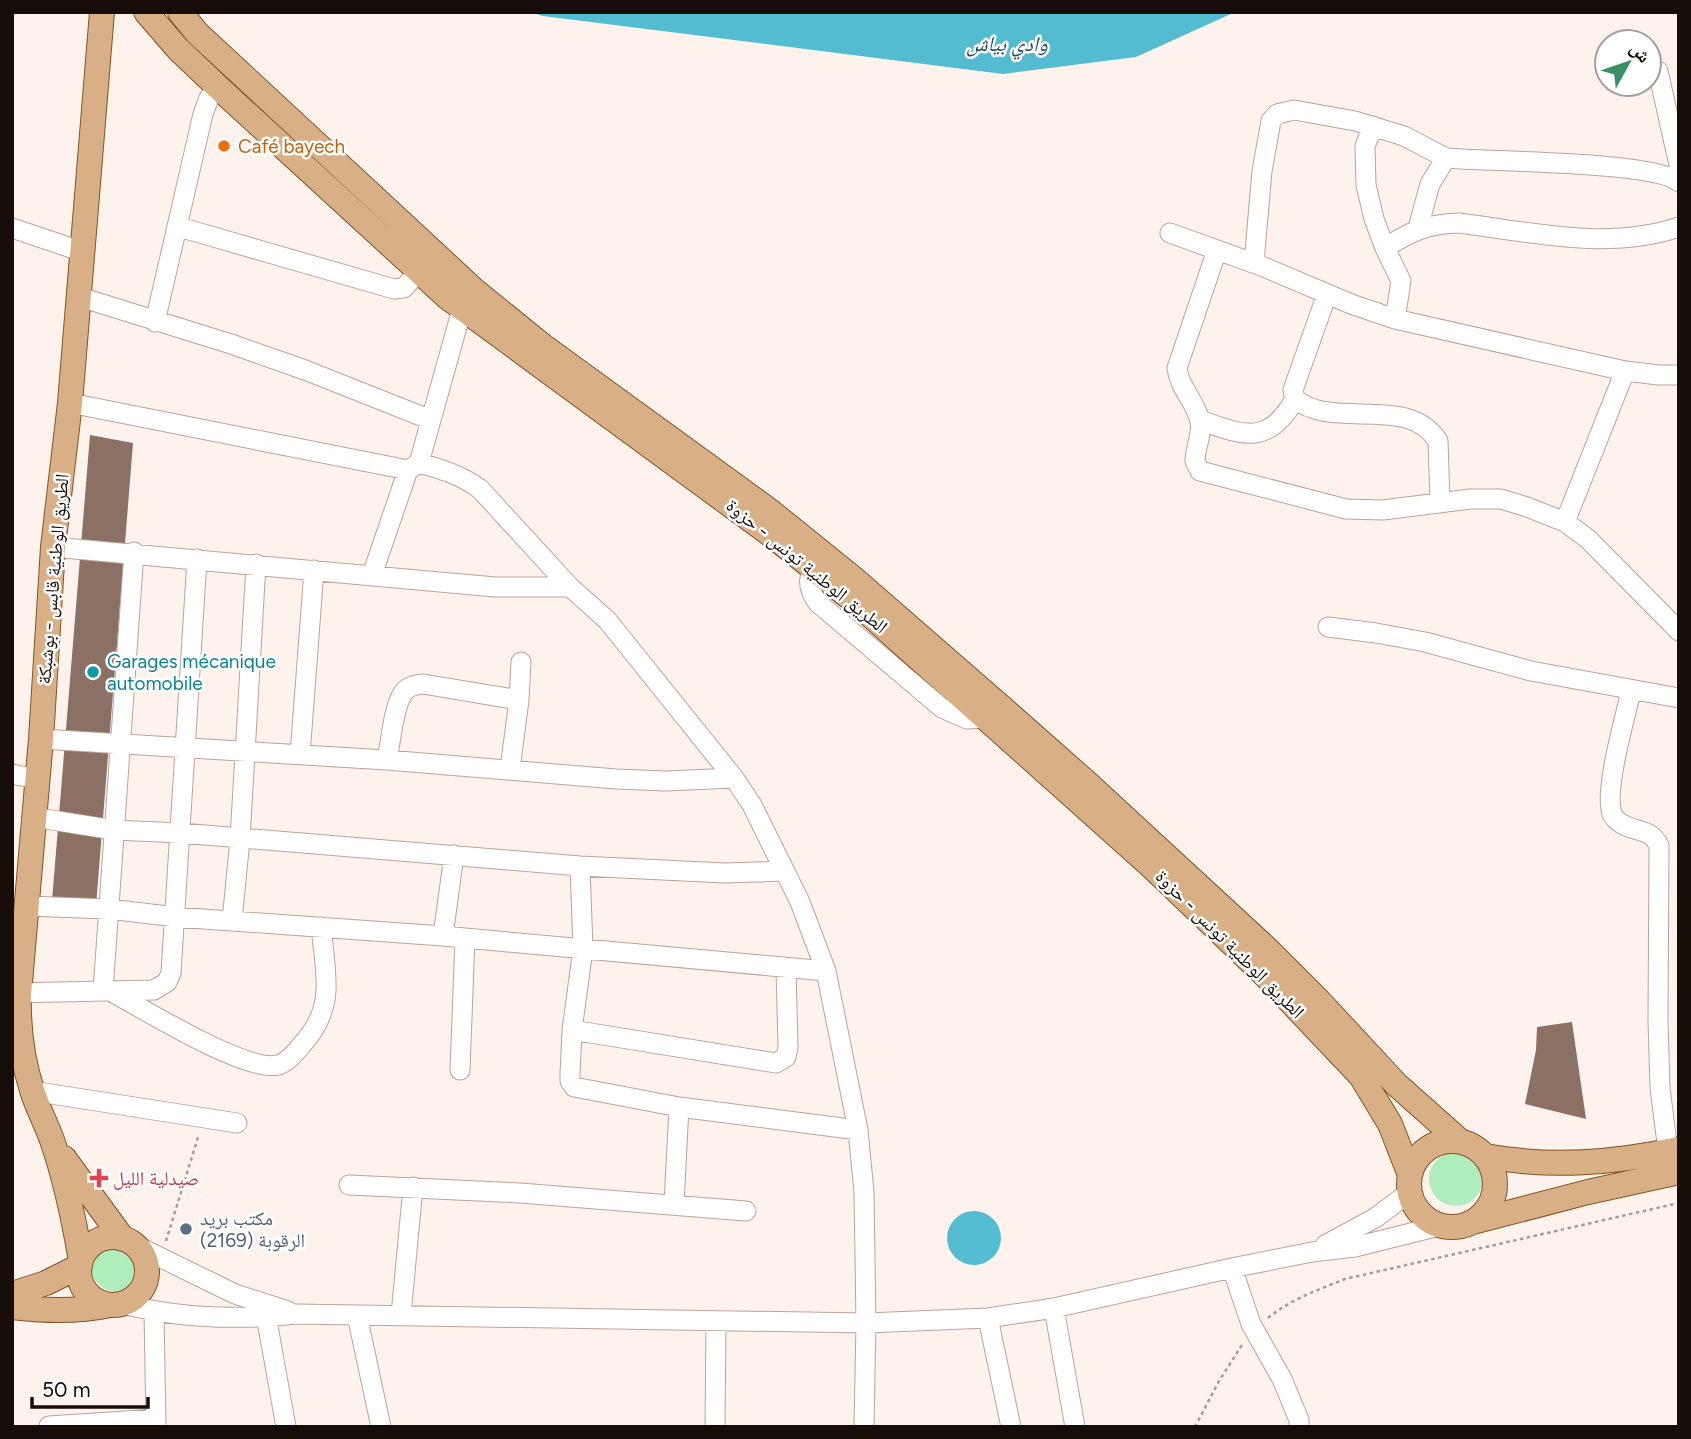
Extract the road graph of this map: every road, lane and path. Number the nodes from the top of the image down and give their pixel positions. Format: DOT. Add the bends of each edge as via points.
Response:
graph roads {
  1 [pos="102,12"];
  2 [pos="146,12"];
  3 [pos="180,12"];
  4 [pos="197,33"];
  5 [pos="178,49"];
  6 [pos="219,88"];
  7 [pos="1663,93"];
  8 [pos="1373,126"];
  9 [pos="1446,158"];
  10 [pos="1679,165"];
  11 [pos="1679,182"];
  12 [pos="179,227"];
  13 [pos="1679,227"];
  14 [pos="12,228"];
  15 [pos="1418,228"];
  16 [pos="1170,233"];
  17 [pos="1385,247"];
  18 [pos="1217,250"];
  19 [pos="83,252"];
  20 [pos="1254,263"];
  21 [pos="418,272"];
  22 [pos="1327,294"];
  23 [pos="80,297"];
  24 [pos="468,300"];
  25 [pos="1395,319"];
  26 [pos="155,322"];
  27 [pos="1625,371"];
  28 [pos="1679,375"];
  29 [pos="1295,399"];
  30 [pos="70,403"];
  31 [pos="431,420"];
  32 [pos="1200,420"];
  33 [pos="413,466"];
  34 [pos="1440,502"];
  35 [pos="1565,522"];
  36 [pos="53,547"];
  37 [pos="134,552"];
  38 [pos="197,559"];
  39 [pos="818,561"];
  40 [pos="256,564"];
  41 [pos="314,570"];
  42 [pos="372,575"];
  43 [pos="570,587"];
  44 [pos="1328,627"];
  45 [pos="1679,631"];
  46 [pos="521,662"];
  47 [pos="1631,691"];
  48 [pos="1679,698"];
  49 [pos="519,701"];
  50 [pos="41,739"];
  51 [pos="120,745"];
  52 [pos="186,749"];
  53 [pos="245,752"];
  54 [pos="300,755"];
  55 [pos="387,760"];
  56 [pos="1049,763"];
  57 [pos="510,769"];
  58 [pos="12,774"];
  59 [pos="734,778"];
  60 [pos="36,779"];
  61 [pos="33,817"];
  62 [pos="114,830"];
  63 [pos="181,833"];
  64 [pos="240,839"];
  65 [pos="454,855"];
  66 [pos="580,866"];
  67 [pos="784,871"];
  68 [pos="26,906"];
  69 [pos="109,909"];
  70 [pos="176,917"];
  71 [pos="232,921"];
  72 [pos="321,927"];
  73 [pos="443,936"];
  74 [pos="465,938"];
  75 [pos="583,949"];
  76 [pos="786,969"];
  77 [pos="826,971"];
  78 [pos="107,991"];
  79 [pos="15,994"];
  80 [pos="15,1029"];
  81 [pos="572,1030"];
  82 [pos="460,1070"];
  83 [pos="32,1091"];
  84 [pos="679,1107"];
  85 [pos="204,1117"];
  86 [pos="237,1123"];
  87 [pos="858,1130"];
  88 [pos="52,1141"];
  89 [pos="1460,1141"];
  90 [pos="1485,1156"];
  91 [pos="1675,1157"];
  92 [pos="1410,1183"];
  93 [pos="349,1185"];
  94 [pos="413,1187"];
  95 [pos="1679,1203"];
  96 [pos="674,1204"];
  97 [pos="747,1211"];
  98 [pos="1469,1223"];
  99 [pos="1443,1226"];
  100 [pos="129,1242"];
  101 [pos="1312,1252"];
  102 [pos="161,1257"];
  103 [pos="80,1264"];
  104 [pos="1233,1268"];
  105 [pos="12,1294"];
  106 [pos="116,1304"];
  107 [pos="12,1307"];
  108 [pos="1055,1308"];
  109 [pos="265,1310"];
  110 [pos="154,1312"];
  111 [pos="357,1315"];
  112 [pos="401,1315"];
  113 [pos="988,1318"];
  114 [pos="716,1321"];
  115 [pos="866,1323"];
  116 [pos="1254,1330"];
  117 [pos="156,1423"];
  118 [pos="49,1426"];
  119 [pos="286,1427"];
  120 [pos="381,1427"];
  121 [pos="715,1427"];
  122 [pos="864,1427"];
  123 [pos="1011,1427"];
  124 [pos="1075,1427"];
  125 [pos="1195,1427"];
  126 [pos="1299,1427"];
  1 -- 19 [label="main road, الطريق الوطنية قابس - بوشبكة"];
  2 -- 5 [label="main road, الطريق الوطنية تونس - حزوة"];
  3 -- 4 [label="main road, الطريق الوطنية تونس - حزوة"];
  4 -- 5 [label="main road"];
  4 -- 24 [label="main road, الطريق الوطنية تونس - حزوة"];
  5 -- 6 [label="main road, الطريق الوطنية تونس - حزوة"];
  6 -- 12 [label="street" via="203,114"];
  6 -- 21 [label="main road, الطريق الوطنية تونس - حزوة"];
  7 -- 10 [label="street"];
  8 -- 9 [label="street"];
  8 -- 17 [label="street" via="1365,146 1365,177"];
  8 -- 20 [label="street" via="1294,110 1277,114 1271,121 1262,171"];
  9 -- 11 [label="street" via="1603,167 1658,173"];
  9 -- 15 [label="street" via="1430,184"];
  12 -- 21 [label="street" via="394,289 404,288"];
  12 -- 26 [label="street"];
  13 -- 15 [label="street" via="1603,239 1458,223"];
  14 -- 19 [label="street"];
  15 -- 17 [label="street"];
  16 -- 18 [label="street"];
  17 -- 25 [label="street" via="1401,281"];
  18 -- 20 [label="street"];
  18 -- 32 [label="street" via="1177,368"];
  19 -- 23 [label="main road, الطريق الوطنية قابس - بوشبكة"];
  20 -- 22 [label="street"];
  21 -- 24 [label="main road, الطريق الوطنية تونس - حزوة"];
  22 -- 25 [label="street"];
  22 -- 29 [label="street" via="1293,390"];
  23 -- 26 [label="street"];
  23 -- 30 [label="main road, الطريق الوطنية قابس - بوشبكة"];
  24 -- 31 [label="street"];
  24 -- 39 [label="main road, الطريق الوطنية تونس - حزوة" via="543,346 760,502"];
  25 -- 27 [label="street"];
  26 -- 31 [label="street" via="305,370"];
  27 -- 28 [label="street"];
  27 -- 35 [label="street"];
  29 -- 32 [label="street" via="1282,420 1257,434 1245,435"];
  29 -- 34 [label="street" via="1331,413 1384,413 1430,431 1438,441"];
  30 -- 33 [label="street"];
  30 -- 36 [label="main road, الطريق الوطنية قابس - بوشبكة"];
  31 -- 33 [label="street"];
  32 -- 34 [label="street" via="1195,461 1200,471 1346,509 1383,510"];
  33 -- 42 [label="street"];
  33 -- 43 [label="street" via="450,471 480,489"];
  34 -- 35 [label="street" via="1501,499"];
  35 -- 45 [label="street" via="1588,539"];
  36 -- 37 [label="street"];
  36 -- 50 [label="main road, الطريق الوطنية قابس - بوشبكة"];
  37 -- 38 [label="street"];
  37 -- 51 [label="street"];
  38 -- 40 [label="street"];
  38 -- 52 [label="street"];
  39 -- 56 [label="main road, الطريق الوطنية تونس - حزوة" via="859,605 985,718"];
  39 -- 56 [label="main road, الطريق الوطنية تونس - حزوة" via="853,578"];
  40 -- 41 [label="street"];
  40 -- 53 [label="street"];
  41 -- 42 [label="street"];
  41 -- 54 [label="street"];
  42 -- 43 [label="street" via="495,587"];
  43 -- 59 [label="street" via="607,620"];
  44 -- 47 [label="street" via="1425,642 1531,671"];
  46 -- 49 [label="street"];
  47 -- 48 [label="street"];
  47 -- 91 [label="street" via="1610,790 1611,809 1615,819 1648,832 1658,846 1660,1088"];
  49 -- 55 [label="street" via="423,684 410,687 399,703"];
  49 -- 57 [label="street"];
  50 -- 51 [label="street"];
  50 -- 60 [label="main road, الطريق الوطنية قابس - بوشبكة"];
  51 -- 52 [label="street"];
  51 -- 62 [label="street"];
  52 -- 53 [label="street"];
  52 -- 63 [label="street"];
  53 -- 54 [label="street"];
  53 -- 64 [label="street"];
  54 -- 55 [label="street"];
  55 -- 57 [label="street"];
  56 -- 89 [label="main road, الطريق الوطنية تونس - حزوة" via="1266,948 1397,1085"];
  56 -- 92 [label="main road, الطريق الوطنية تونس - حزوة" via="1348,1061 1390,1124"];
  57 -- 59 [label="street" via="666,781"];
  58 -- 60 [label="street"];
  59 -- 67 [label="street"];
  60 -- 61 [label="main road, الطريق الوطنية قابس - بوشبكة"];
  61 -- 62 [label="street"];
  61 -- 68 [label="main road, الطريق الوطنية قابس - بوشبكة"];
  62 -- 63 [label="street"];
  62 -- 69 [label="street"];
  63 -- 64 [label="street"];
  63 -- 70 [label="street"];
  64 -- 65 [label="street"];
  64 -- 71 [label="street"];
  65 -- 66 [label="street"];
  65 -- 73 [label="street"];
  66 -- 67 [label="street" via="716,873"];
  66 -- 75 [label="street"];
  67 -- 77 [label="street"];
  68 -- 69 [label="street"];
  68 -- 79 [label="main road, الطريق الوطنية قابس - بوشبكة"];
  69 -- 70 [label="street"];
  69 -- 78 [label="street"];
  70 -- 71 [label="street"];
  70 -- 78 [label="street" via="167,982 154,990"];
  71 -- 72 [label="street"];
  72 -- 73 [label="street"];
  72 -- 78 [label="street" via="326,991 322,1012 308,1037 277,1065 230,1054"];
  73 -- 74 [label="street"];
  74 -- 75 [label="street"];
  74 -- 82 [label="street"];
  75 -- 76 [label="street"];
  75 -- 81 [label="street"];
  76 -- 77 [label="street"];
  76 -- 81 [label="street" via="788,1048 776,1063"];
  77 -- 87 [label="street"];
  78 -- 79 [label="street"];
  79 -- 80 [label="main road, الطريق الوطنية قابس - بوشبكة"];
  80 -- 83 [label="main road, الطريق الوطنية قابس - بوشبكة"];
  81 -- 84 [label="street" via="570,1081 574,1087"];
  83 -- 85 [label="street"];
  83 -- 88 [label="main road, الطريق الوطنية قابس - بوشبكة"];
  84 -- 87 [label="street"];
  84 -- 96 [label="street"];
  85 -- 86 [label="street"];
  85 -- 102 [label="path"];
  87 -- 115 [label="street"];
  88 -- 100 [label="main road, الطريق الوطنية قابس - بوشبكة"];
  88 -- 103 [label="main road, الطريق الوطنية قابس - بوشبكة" via="73,1210"];
  89 -- 90 [label="main road"];
  89 -- 92 [label="main road" via="1443,1141 1428,1148 1417,1160"];
  90 -- 91 [label="main road" via="1556,1164"];
  90 -- 98 [label="main road" via="1496,1186 1483,1214"];
  91 -- 98 [label="main road" via="1588,1192"];
  92 -- 99 [label="main road" via="1422,1214"];
  92 -- 101 [label="street" via="1375,1218"];
  93 -- 94 [label="street"];
  94 -- 96 [label="street"];
  94 -- 112 [label="street"];
  95 -- 116 [label="path" via="1345,1279 1280,1308"];
  96 -- 97 [label="street"];
  98 -- 99 [label="main road"];
  99 -- 101 [label="street" via="1356,1247"];
  100 -- 102 [label="street"];
  100 -- 103 [label="main road" via="113,1237 93,1244"];
  100 -- 106 [label="main road" via="146,1263 145,1283 132,1300"];
  101 -- 104 [label="street"];
  102 -- 109 [label="street"];
  103 -- 105 [label="main road" via="46,1283"];
  103 -- 106 [label="main road" via="87,1292 101,1303"];
  104 -- 108 [label="street"];
  104 -- 116 [label="street"];
  106 -- 107 [label="main road" via="42,1311"];
  106 -- 110 [label="street"];
  108 -- 113 [label="street"];
  108 -- 124 [label="street"];
  109 -- 110 [label="street"];
  109 -- 111 [label="street"];
  109 -- 119 [label="street"];
  110 -- 117 [label="street"];
  111 -- 112 [label="street"];
  111 -- 120 [label="street"];
  112 -- 114 [label="street"];
  113 -- 115 [label="street"];
  113 -- 123 [label="street"];
  114 -- 115 [label="street"];
  114 -- 121 [label="street"];
  115 -- 122 [label="street"];
  116 -- 125 [label="path" via="1237,1350"];
  116 -- 126 [label="street" via="1282,1379"];
  117 -- 118 [label="street"];
}
